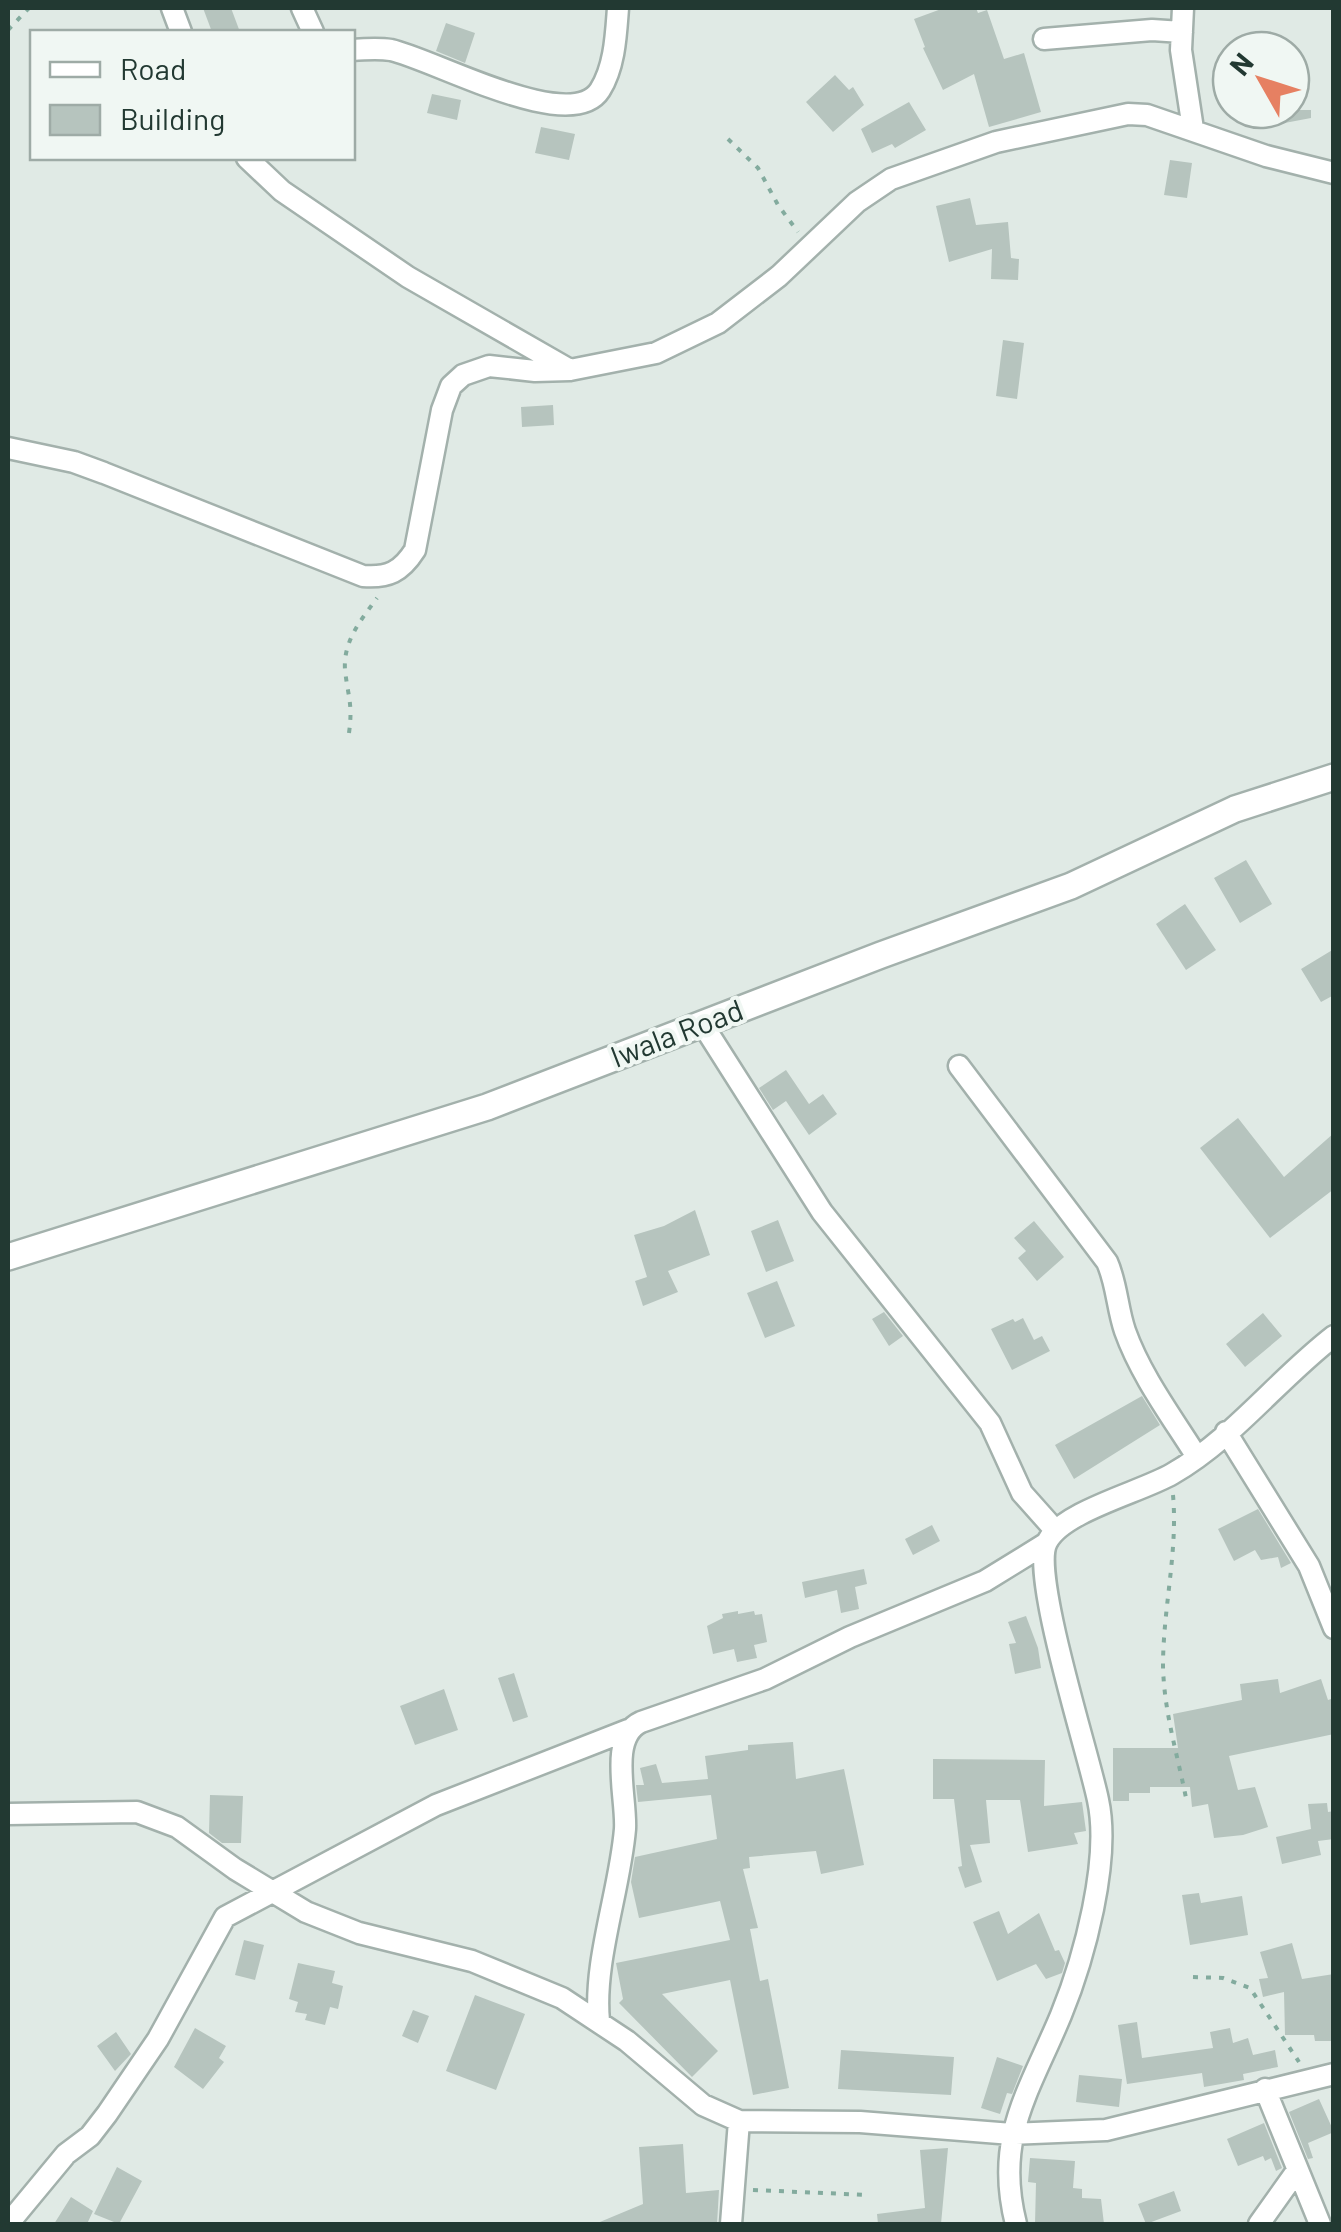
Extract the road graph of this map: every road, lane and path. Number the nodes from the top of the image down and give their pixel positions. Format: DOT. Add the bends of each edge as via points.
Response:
graph roads {
  1 [pos="28,8"];
  2 [pos="618,8"];
  3 [pos="1183,8"];
  4 [pos="8,30"];
  5 [pos="1182,32"];
  6 [pos="1044,39"];
  7 [pos="355,50"];
  8 [pos="1193,129"];
  9 [pos="728,139"];
  10 [pos="249,160"];
  11 [pos="1334,173"];
  12 [pos="811,246"];
  13 [pos="570,370"];
  14 [pos="8,448"];
  15 [pos="393,574"];
  16 [pos="348,734"];
  17 [pos="1334,777"];
  18 [pos="703,1024"];
  19 [pos="959,1066"];
  20 [pos="8,1257"];
  21 [pos="1334,1336"];
  22 [pos="1226,1432"];
  23 [pos="1197,1457"];
  24 [pos="1170,1476"];
  25 [pos="1050,1537"];
  26 [pos="1334,1628"];
  27 [pos="628,1730"];
  28 [pos="1187,1803"];
  29 [pos="8,1814"];
  30 [pos="272,1893"];
  31 [pos="1192,1977"];
  32 [pos="599,2021"];
  33 [pos="1334,2074"];
  34 [pos="1310,2079"];
  35 [pos="1264,2089"];
  36 [pos="739,2121"];
  37 [pos="1012,2134"];
  38 [pos="1296,2172"];
  39 [pos="734,2190"];
  40 [pos="869,2195"];
  41 [pos="8,2224"];
  42 [pos="731,2224"];
  43 [pos="1016,2224"];
  44 [pos="1260,2224"];
  45 [pos="1320,2224"];
  1 -- 4 [label="path"];
  2 -- 7 [label="street" via="599,92 569,106 518,96 388,50"];
  3 -- 5 [label="street"];
  5 -- 6 [label="street"];
  5 -- 8 [label="street"];
  8 -- 11 [label="street"];
  8 -- 12 [label="street" via="1128,114 996,142 874,188"];
  9 -- 12 [label="path" via="758,168"];
  10 -- 13 [label="street" via="408,277"];
  12 -- 13 [label="street" via="691,337 656,353"];
  13 -- 15 [label="street" via="481,366 451,386 419,537 407,563"];
  14 -- 15 [label="street" via="74,462 363,576"];
  15 -- 16 [label="path" via="349,642"];
  17 -- 18 [label="street, Iwala Road" via="1235,810 1071,886"];
  18 -- 20 [label="street, Iwala Road" via="419,1130"];
  18 -- 25 [label="street" via="822,1212 990,1424"];
  19 -- 23 [label="street" via="1106,1262 1125,1331"];
  21 -- 22 [label="street"];
  22 -- 23 [label="street"];
  22 -- 26 [label="street" via="1309,1566"];
  23 -- 24 [label="street"];
  24 -- 25 [label="street" via="1090,1509"];
  24 -- 28 [label="path" via="1174,1538 1164,1682"];
  25 -- 27 [label="street" via="984,1581 765,1679"];
  25 -- 37 [label="street" via="1042,1564 1099,1802 1101,1847 1097,1892 1074,1976"];
  27 -- 30 [label="street" via="436,1804"];
  27 -- 32 [label="street" via="622,1746 625,1828"];
  29 -- 30 [label="street" via="155,1816"];
  30 -- 32 [label="street" via="337,1925 517,1978"];
  30 -- 41 [label="street" via="226,1917 108,2114"];
  31 -- 34 [label="path" via="1250,1988"];
  32 -- 36 [label="street" via="703,2106"];
  33 -- 34 [label="street"];
  34 -- 35 [label="street"];
  35 -- 37 [label="street" via="1106,2130"];
  35 -- 38 [label="street"];
  36 -- 37 [label="street"];
  36 -- 39 [label="street"];
  37 -- 43 [label="street" via="1007,2173"];
  38 -- 44 [label="street"];
  38 -- 45 [label="street"];
  39 -- 40 [label="path"];
  39 -- 42 [label="street"];
}
